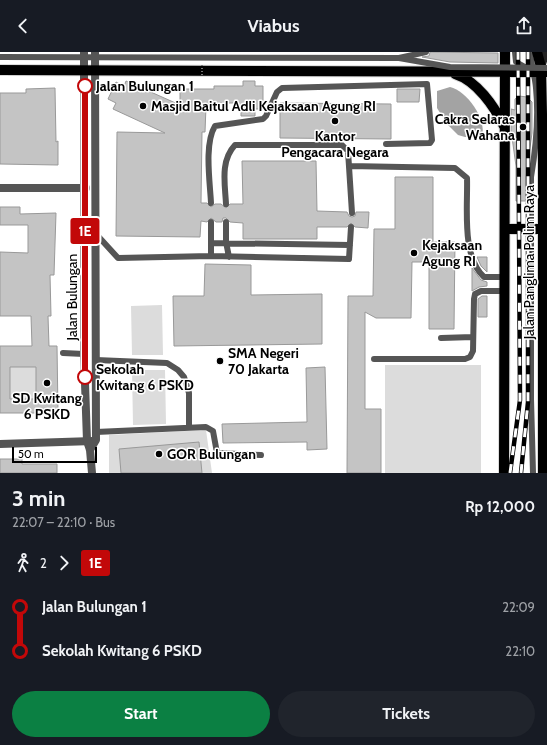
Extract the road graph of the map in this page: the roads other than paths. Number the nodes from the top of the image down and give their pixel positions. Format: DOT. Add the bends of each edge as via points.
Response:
graph roads {
  1 [pos="84,52"];
  2 [pos="95,52"];
  3 [pos="426,52"];
  4 [pos="530,52"];
  5 [pos="537,52"];
  6 [pos="546,52"];
  7 [pos="512,53"];
  8 [pos="0,57"];
  9 [pos="399,58"];
  10 [pos="541,69"];
  11 [pos="0,70"];
  12 [pos="85,71"];
  13 [pos="96,72"];
  14 [pos="448,72"];
  15 [pos="510,72"];
  16 [pos="544,120"];
  17 [pos="504,126"];
  18 [pos="386,144"];
  19 [pos="349,166"];
  20 [pos="0,188"];
  21 [pos="86,188"];
  22 [pos="211,203"];
  23 [pos="226,204"];
  24 [pos="352,212"];
  25 [pos="211,222"];
  26 [pos="226,222"];
  27 [pos="351,227"];
  28 [pos="505,229"];
  29 [pos="531,229"];
  30 [pos="543,229"];
  31 [pos="97,235"];
  32 [pos="226,242"];
  33 [pos="211,243"];
  34 [pos="350,245"];
  35 [pos="211,256"];
  36 [pos="228,257"];
  37 [pos="505,277"];
  38 [pos="505,291"];
  39 [pos="473,337"];
  40 [pos="441,338"];
  41 [pos="63,354"];
  42 [pos="84,354"];
  43 [pos="374,358"];
  44 [pos="96,360"];
  45 [pos="189,426"];
  46 [pos="96,436"];
  47 [pos="87,441"];
  48 [pos="0,444"];
  49 [pos="90,450"];
  50 [pos="261,455"];
  51 [pos="92,473"];
  52 [pos="504,473"];
  53 [pos="533,473"];
  54 [pos="543,473"];
  1 -- 12 [label="street, Jalan Bulungan"];
  2 -- 13 [label="street, Jalan Bulungan"];
  3 -- 9 [label="lane"];
  4 -- 10 [label="lane"];
  5 -- 10 [label="main road, Jalan Panglima Polim Raya"];
  6 -- 10 [label="main road"];
  7 -- 10 [label="lane" via="518,64"];
  7 -- 15 [label="main road, Jalan Panglima Polim Raya"];
  8 -- 9 [label="lane, bridge"];
  9 -- 10 [label="lane, bridge" via="450,67"];
  10 -- 15 [label="main road"];
  10 -- 16 [label="main road, Jalan Panglima Polim Raya"];
  10 -- 29 [label="lane" via="536,88"];
  11 -- 12 [label="main road"];
  12 -- 13 [label="main road"];
  12 -- 21 [label="street, Jalan Bulungan"];
  13 -- 14 [label="main road"];
  13 -- 31 [label="street, Jalan Bulungan"];
  14 -- 15 [label="main road"];
  14 -- 17 [label="main road" via="471,82 493,106"];
  15 -- 17 [label="main road, Jalan Panglima Polim Raya"];
  16 -- 30 [label="main road, Jalan Panglima Polim Raya"];
  17 -- 28 [label="main road, Jalan Panglima Polim Raya"];
  18 -- 22 [label="lane" via="430,143 432,140 427,84 282,88 277,92 263,119 215,126 210,137"];
  19 -- 23 [label="lane" via="348,151 342,145 235,145 226,159"];
  19 -- 24 [label="lane"];
  19 -- 37 [label="lane" via="455,168 462,171 467,178 469,248 478,271 484,277"];
  20 -- 21 [label="street"];
  21 -- 42 [label="street, Jalan Bulungan"];
  25 -- 33 [label="lane"];
  26 -- 32 [label="lane"];
  27 -- 34 [label="lane"];
  28 -- 29 [label="main road"];
  28 -- 37 [label="main road, Jalan Panglima Polim Raya"];
  29 -- 30 [label="main road"];
  29 -- 53 [label="lane"];
  30 -- 54 [label="main road, Jalan Panglima Polim Raya"];
  31 -- 35 [label="lane" via="118,258"];
  31 -- 44 [label="street, Jalan Bulungan"];
  32 -- 33 [label="lane"];
  32 -- 34 [label="lane"];
  32 -- 36 [label="lane"];
  33 -- 35 [label="lane"];
  34 -- 36 [label="lane" via="349,259"];
  35 -- 36 [label="lane"];
  37 -- 38 [label="main road, Jalan Panglima Polim Raya"];
  38 -- 39 [label="lane" via="481,291 476,294"];
  38 -- 52 [label="main road, Jalan Panglima Polim Raya"];
  39 -- 40 [label="lane"];
  39 -- 43 [label="lane" via="473,351 470,357 465,359"];
  41 -- 42 [label="lane"];
  42 -- 47 [label="street, Jalan Bulungan"];
  44 -- 45 [label="lane" via="167,363 178,370 184,377 188,393"];
  44 -- 46 [label="street, Jalan Bulungan"];
  45 -- 46 [label="lane"];
  45 -- 50 [label="lane" via="206,427 213,431 217,453"];
  46 -- 47 [label="street"];
  46 -- 49 [label="street"];
  47 -- 48 [label="street"];
  47 -- 49 [label="street, Jalan Bulungan"];
  49 -- 51 [label="street, Jalan Bulungan"];
}
